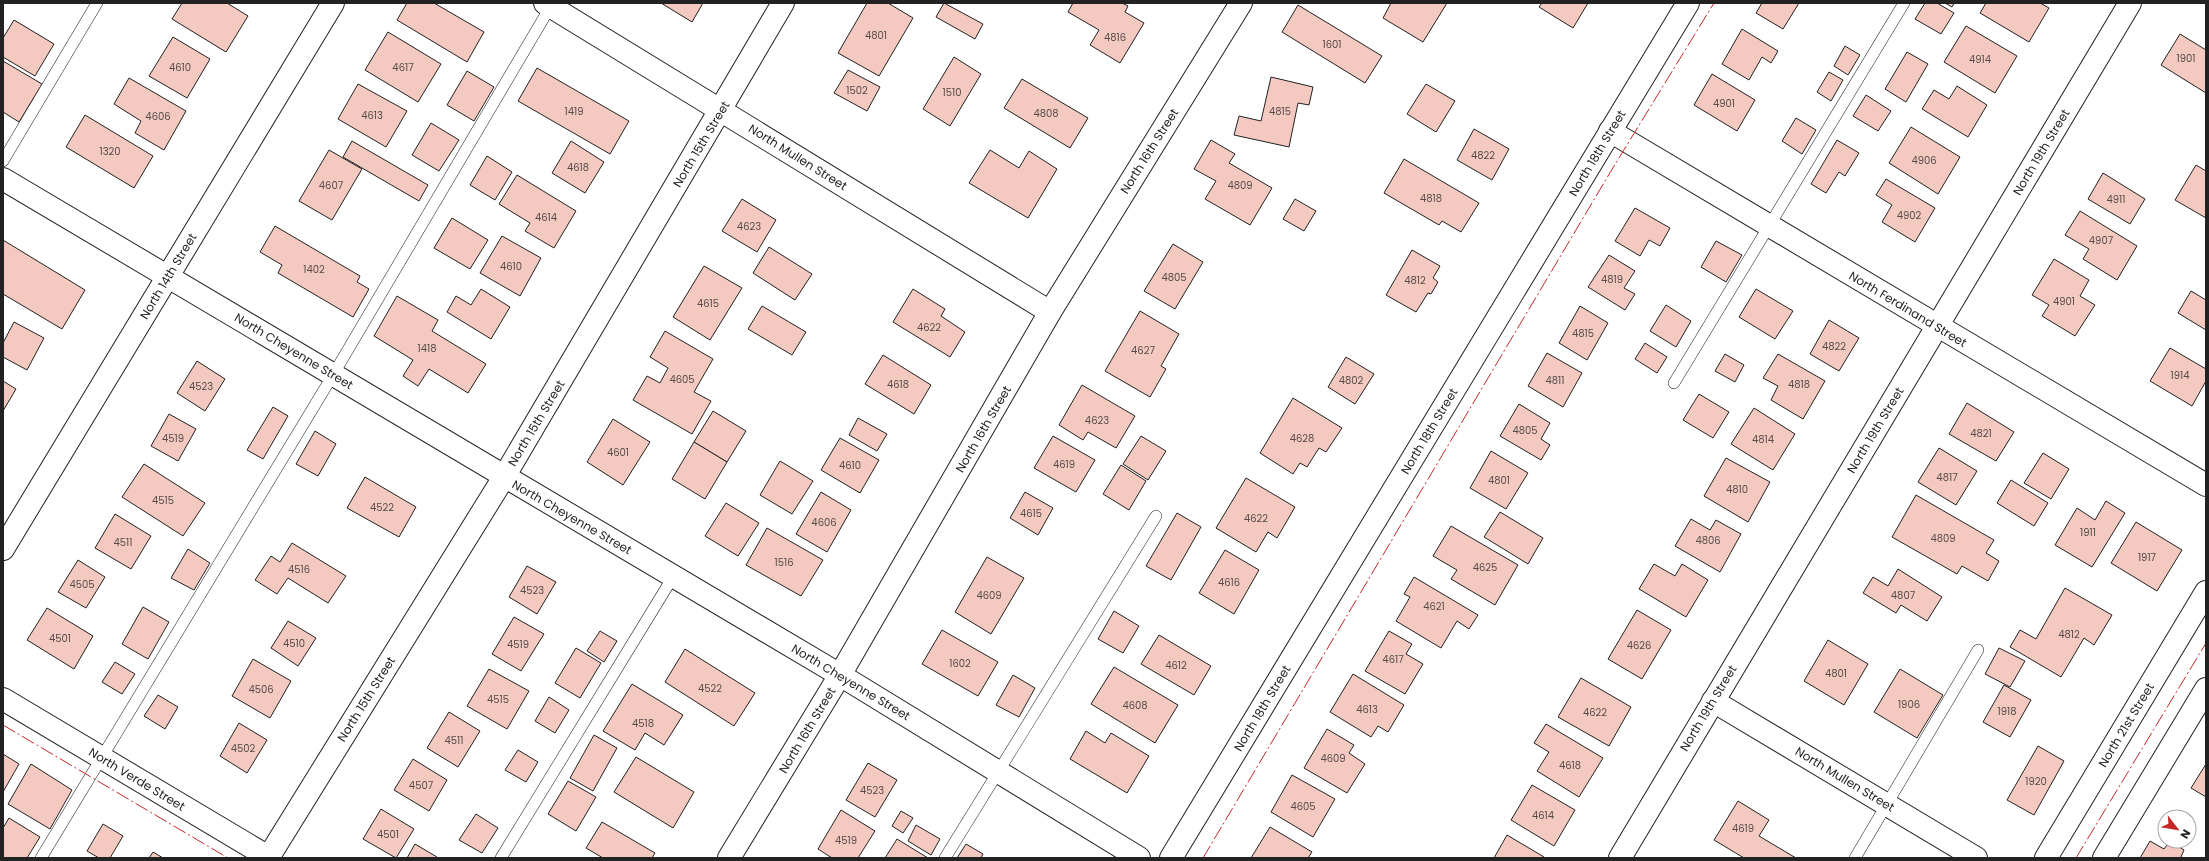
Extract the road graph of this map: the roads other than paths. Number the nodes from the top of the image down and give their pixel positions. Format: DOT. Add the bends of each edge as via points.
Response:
graph roads {
  1 [pos="97,3"];
  2 [pos="332,3"];
  3 [pos="783,3"];
  4 [pos="1241,3"];
  5 [pos="1688,3"];
  6 [pos="1904,3"];
  7 [pos="2130,3"];
  8 [pos="550,4"];
  9 [pos="721,110"];
  10 [pos="1610,131"];
  11 [pos="3,161"];
  12 [pos="3,179"];
  13 [pos="1769,226"];
  14 [pos="169,276"];
  15 [pos="1050,312"];
  16 [pos="1937,326"];
  17 [pos="333,374"];
  18 [pos="1674,383"];
  19 [pos="504,477"];
  20 [pos="2206,485"];
  21 [pos="1156,516"];
  22 [pos="3,549"];
  23 [pos="673,577"];
  24 [pos="2206,592"];
  25 [pos="1978,650"];
  26 [pos="840,675"];
  27 [pos="2206,689"];
  28 [pos="3,699"];
  29 [pos="1713,701"];
  30 [pos="101,758"];
  31 [pos="999,772"];
  32 [pos="1887,805"];
  33 [pos="41,858"];
  34 [pos="269,858"];
  35 [pos="501,858"];
  36 [pos="729,858"];
  37 [pos="945,858"];
  38 [pos="1139,858"];
  39 [pos="1171,858"];
  40 [pos="1620,858"];
  41 [pos="1855,858"];
  42 [pos="1976,858"];
  43 [pos="2046,858"];
  44 [pos="2104,858"];
  1 -- 11 [label="lane"];
  2 -- 14 [label="street, North 14th Street"];
  3 -- 9 [label="street, North 15th Street"];
  4 -- 15 [label="street, North 16th Street"];
  5 -- 10 [label="street, North 18th Street"];
  6 -- 13 [label="lane"];
  7 -- 16 [label="street, North 19th Street"];
  8 -- 9 [label="street, North Mullen Street"];
  8 -- 17 [label="lane"];
  9 -- 15 [label="street, North Mullen Street"];
  9 -- 19 [label="street, North 15th Street"];
  10 -- 13 [label="street, North Ferdinand Street"];
  10 -- 39 [label="street, North 18th Street"];
  12 -- 14 [label="street, North Cheyenne Street"];
  13 -- 16 [label="street, North Ferdinand Street"];
  13 -- 18 [label="lane"];
  14 -- 17 [label="street, North Cheyenne Street"];
  14 -- 22 [label="street, North 14th Street"];
  15 -- 26 [label="street, North 16th Street"];
  16 -- 20 [label="street, North Ferdinand Street"];
  16 -- 29 [label="street, North 19th Street"];
  17 -- 19 [label="street, North Cheyenne Street"];
  17 -- 30 [label="lane"];
  19 -- 23 [label="street, North Cheyenne Street"];
  19 -- 34 [label="street, North 15th Street"];
  21 -- 31 [label="lane"];
  23 -- 26 [label="street, North Cheyenne Street"];
  23 -- 35 [label="lane"];
  24 -- 43 [label="street, North 21st Street"];
  25 -- 32 [label="lane"];
  26 -- 31 [label="street, North Cheyenne Street"];
  26 -- 36 [label="street, North 16th Street"];
  27 -- 44 [label="street"];
  28 -- 30 [label="street, North Verde Street"];
  29 -- 32 [label="street, North Mullen Street"];
  29 -- 40 [label="street, North 19th Street"];
  30 -- 33 [label="lane"];
  30 -- 34 [label="street, North Verde Street"];
  31 -- 37 [label="lane"];
  31 -- 38 [label="street, North Cheyenne Street"];
  32 -- 41 [label="lane"];
  32 -- 42 [label="street, North Mullen Street"];
}
